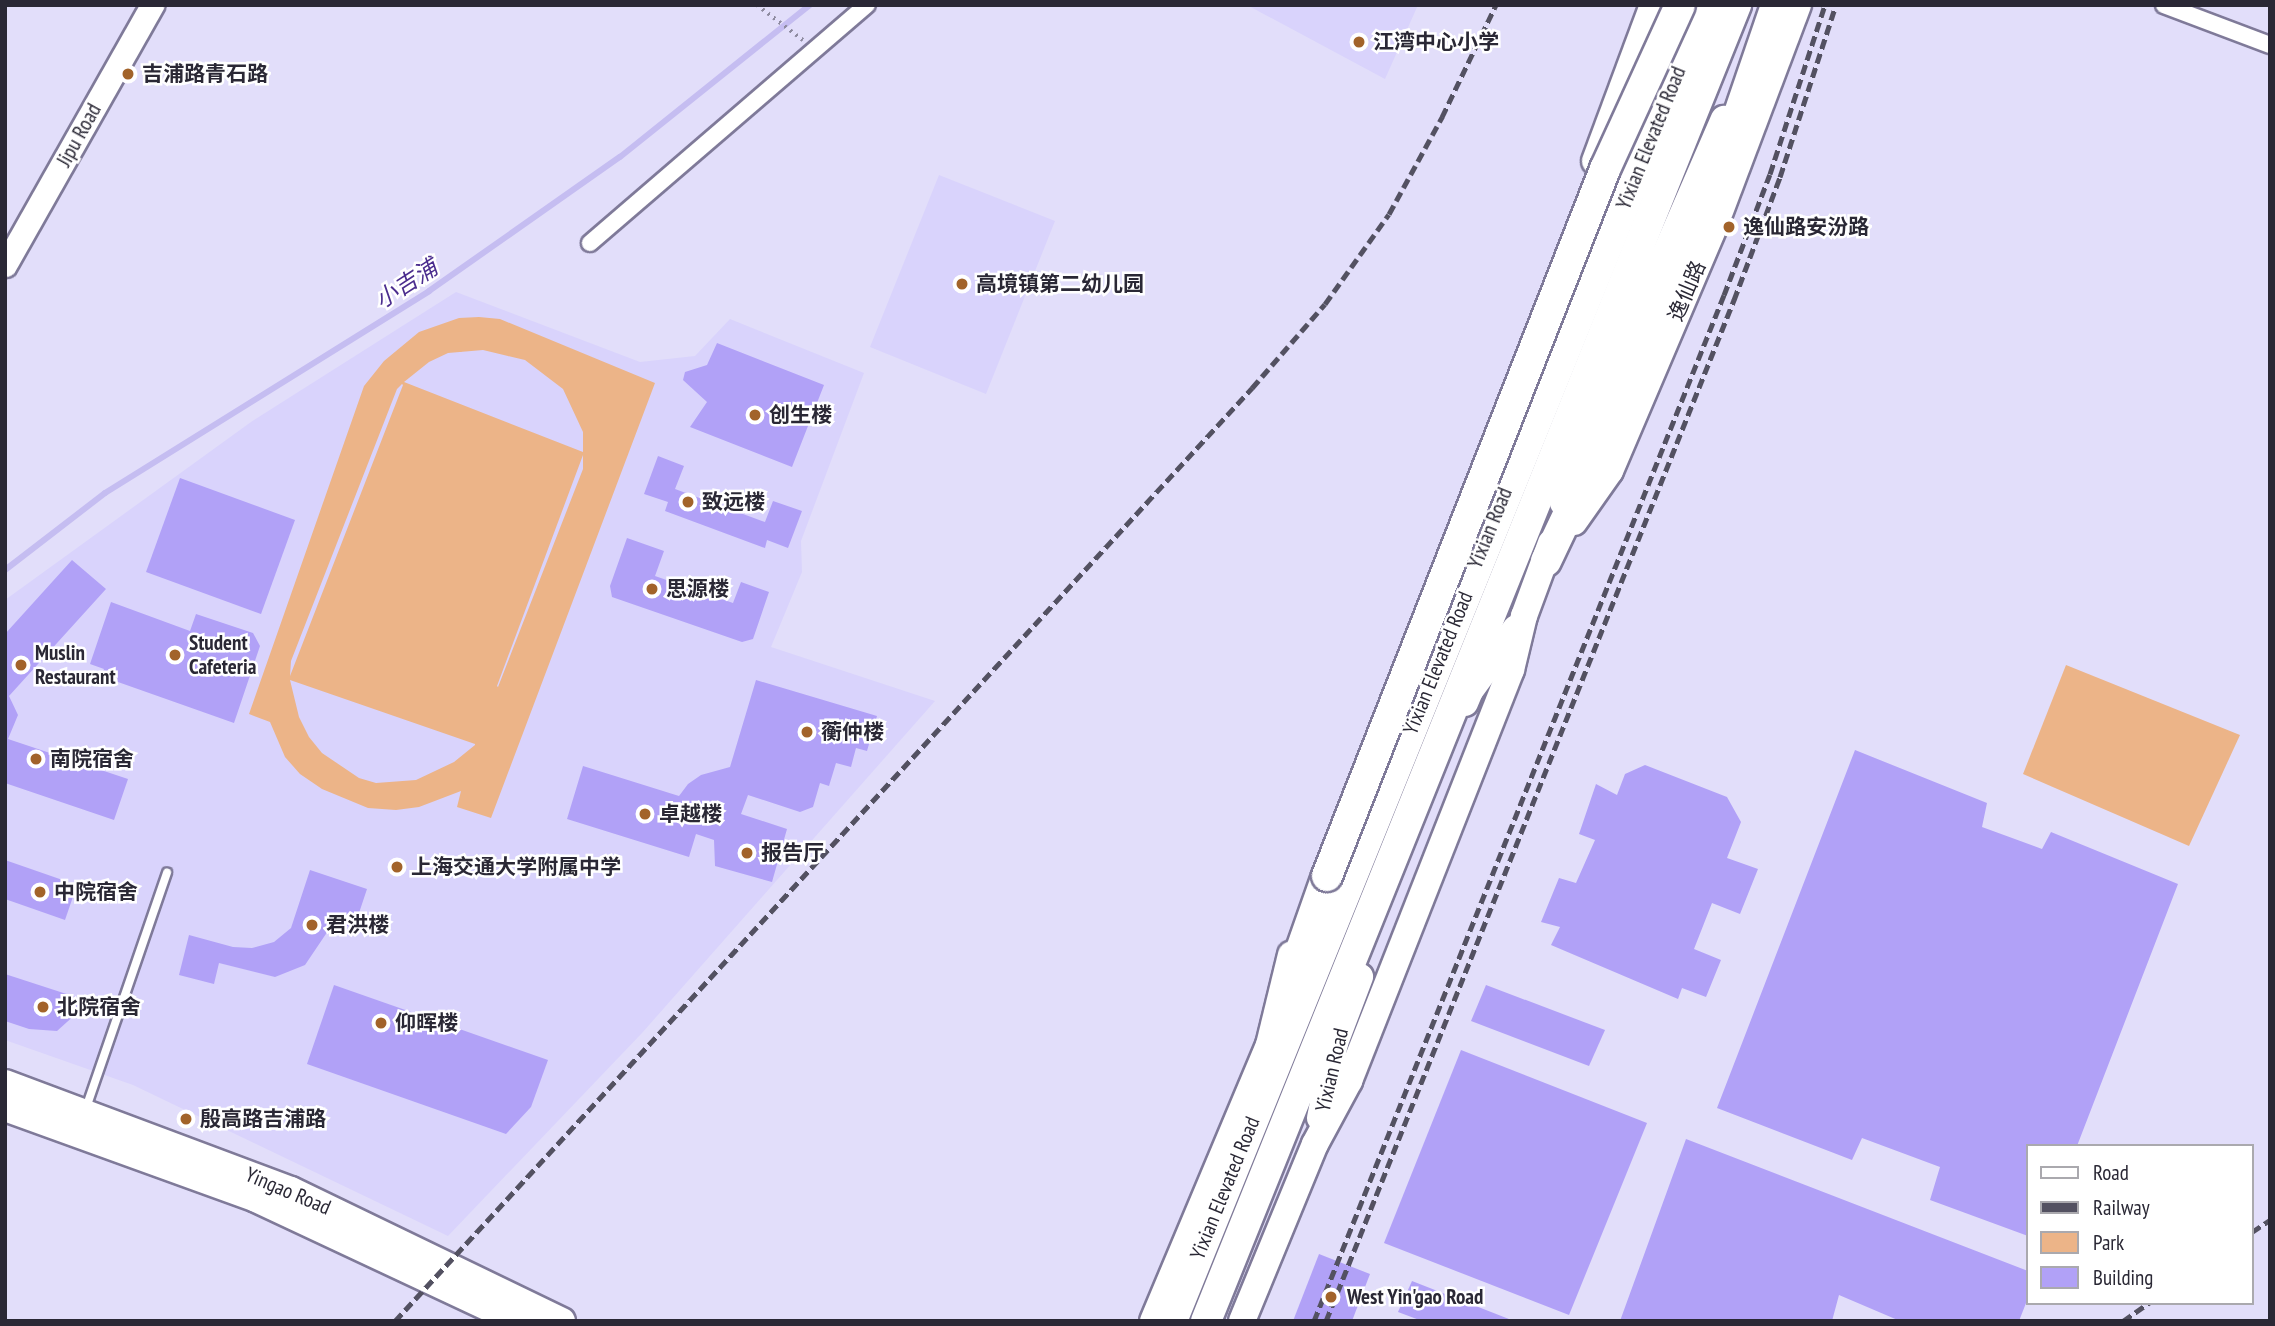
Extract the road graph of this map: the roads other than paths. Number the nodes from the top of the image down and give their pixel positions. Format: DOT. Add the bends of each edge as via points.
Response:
graph roads {
  1 [pos="152,5"];
  2 [pos="867,5"];
  3 [pos="1653,5"];
  4 [pos="1680,5"];
  5 [pos="1702,5"];
  6 [pos="1736,5"];
  7 [pos="1775,5"];
  8 [pos="1798,5"];
  9 [pos="2164,5"];
  10 [pos="2270,45"];
  11 [pos="1581,199"];
  12 [pos="590,243"];
  13 [pos="5,265"];
  14 [pos="1593,273"];
  15 [pos="1546,561"];
  16 [pos="167,873"];
  17 [pos="1269,1045"];
  18 [pos="5,1083"];
  19 [pos="5,1108"];
  20 [pos="86,1111"];
  21 [pos="516,1321"];
  22 [pos="562,1321"];
  23 [pos="1153,1321"];
  24 [pos="1172,1321"];
  25 [pos="1206,1321"];
  26 [pos="1242,1321"];
  1 -- 13 [label="street, Jipu Road"];
  2 -- 12 [label="street"];
  3 -- 11 [label="main road, Yixian Road"];
  4 -- 17 [label="highway, bridge" via="1605,169 1327,876"];
  5 -- 14 [label="main road, Yixian Road"];
  5 -- 24 [label="highway, Yixian Elevated Road"];
  6 -- 25 [label="highway, Yixian Elevated Road"];
  7 -- 15 [label="highway" via="1720,169 1615,416"];
  7 -- 15 [label="main road, Yixian Road" via="1576,458"];
  8 -- 15 [label="main road, 逸仙路" via="1716,222 1610,471"];
  9 -- 10 [label="street"];
  11 -- 14 [label="main road"];
  11 -- 17 [label="main road, Yixian Road" via="1305,897"];
  14 -- 17 [label="main road, Yixian Road" via="1332,922"];
  15 -- 26 [label="main road, Yixian Road" via="1524,616 1470,691 1335,1043 1315,1144"];
  16 -- 20 [label="lane"];
  17 -- 23 [label="main road, Yixian Road"];
  18 -- 20 [label="main road, Yingao Road"];
  19 -- 21 [label="main road, Yingao Road" via="256,1199"];
  20 -- 22 [label="main road, Yingao Road" via="291,1190"];
}
